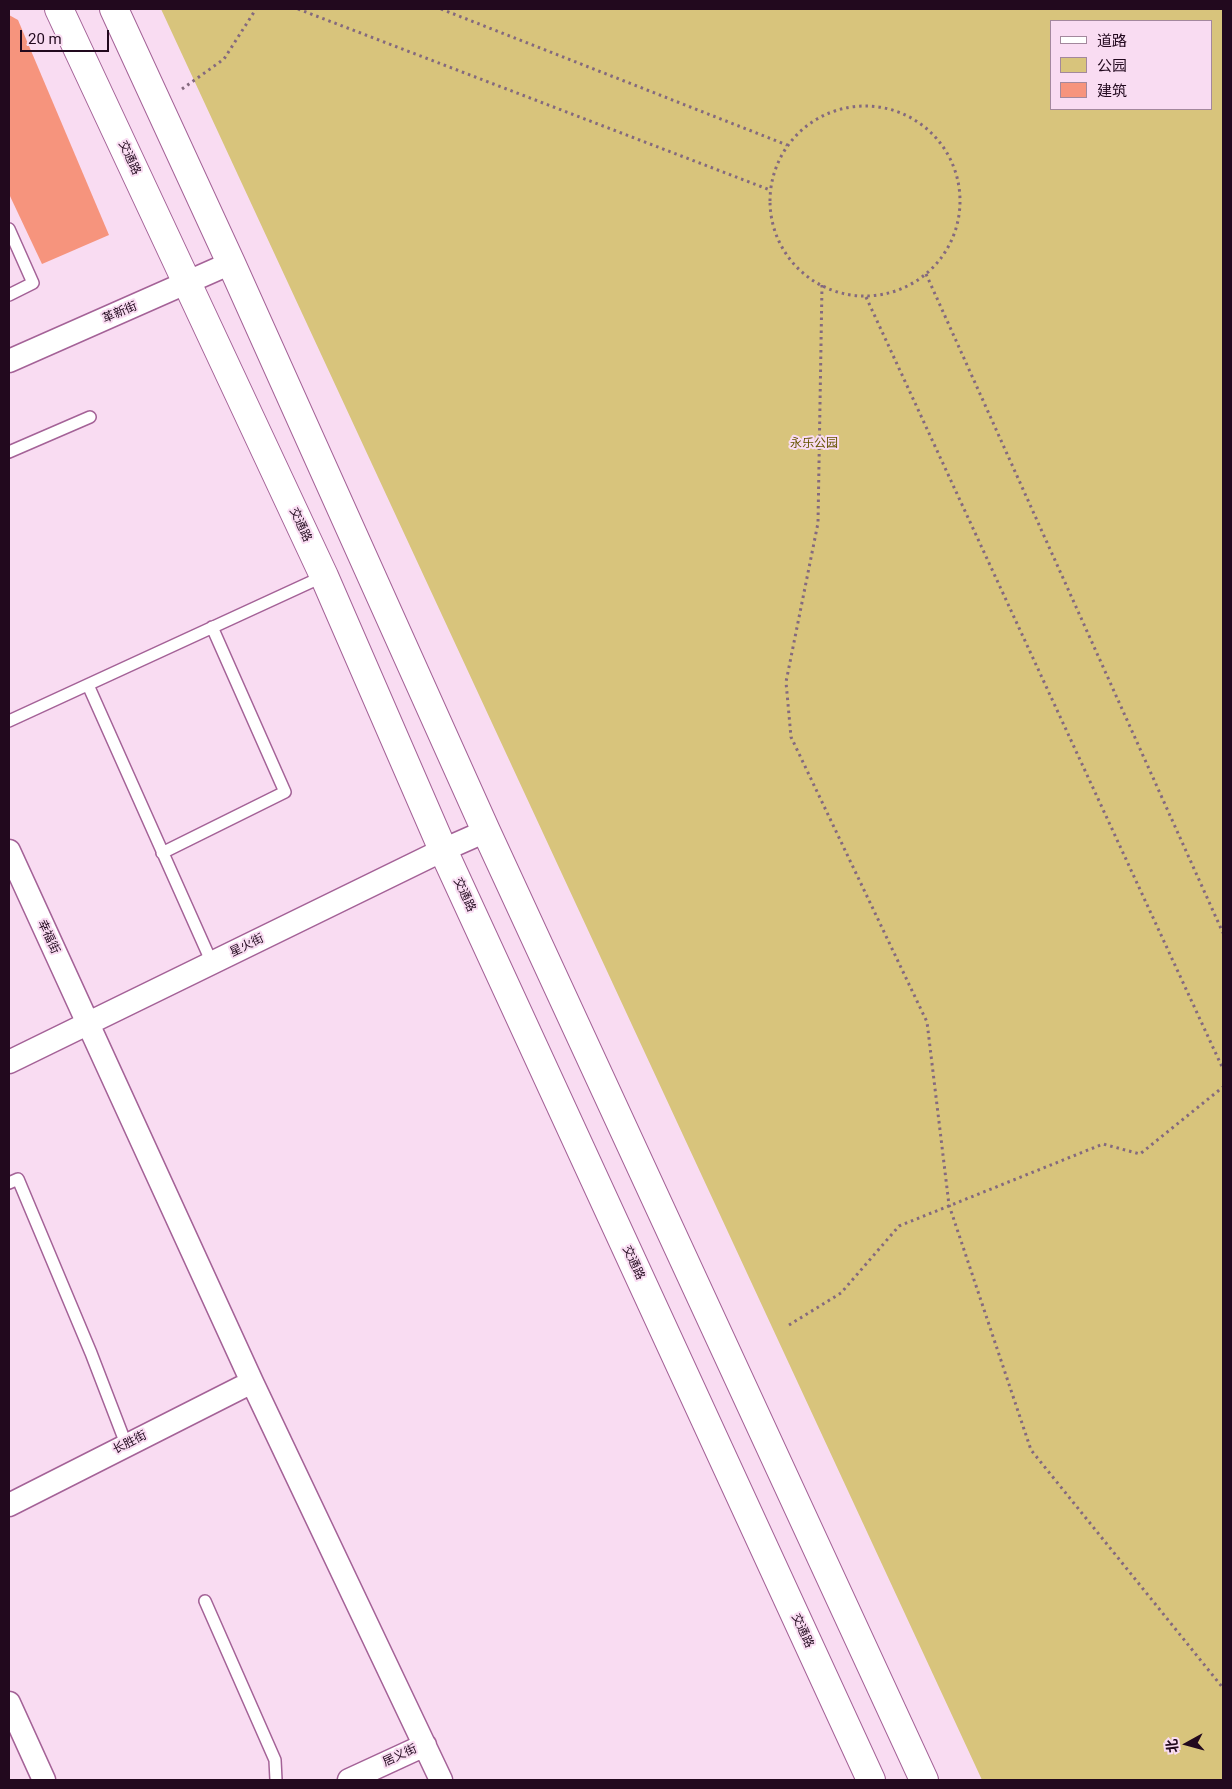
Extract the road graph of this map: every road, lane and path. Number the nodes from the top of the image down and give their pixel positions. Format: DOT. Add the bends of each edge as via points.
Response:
graph roads {
  1 [pos="60,9"];
  2 [pos="114,9"];
  3 [pos="256,9"];
  4 [pos="298,9"];
  5 [pos="441,9"];
  6 [pos="159,106"];
  7 [pos="787,145"];
  8 [pos="770,190"];
  9 [pos="9,229"];
  10 [pos="231,263"];
  11 [pos="926,274"];
  12 [pos="188,283"];
  13 [pos="822,285"];
  14 [pos="9,295"];
  15 [pos="866,297"];
  16 [pos="9,361"];
  17 [pos="90,417"];
  18 [pos="9,452"];
  19 [pos="324,576"];
  20 [pos="212,627"];
  21 [pos="88,685"];
  22 [pos="9,721"];
  23 [pos="486,832"];
  24 [pos="443,850"];
  25 [pos="9,851"];
  26 [pos="162,853"];
  27 [pos="1223,933"];
  28 [pos="212,963"];
  29 [pos="88,1023"];
  30 [pos="9,1062"];
  31 [pos="1223,1069"];
  32 [pos="1223,1087"];
  33 [pos="9,1183"];
  34 [pos="949,1205"];
  35 [pos="789,1326"];
  36 [pos="252,1382"];
  37 [pos="126,1444"];
  38 [pos="9,1505"];
  39 [pos="205,1601"];
  40 [pos="1223,1688"];
  41 [pos="9,1703"];
  42 [pos="425,1745"];
  43 [pos="44,1780"];
  44 [pos="276,1780"];
  45 [pos="349,1780"];
  46 [pos="441,1780"];
  47 [pos="871,1780"];
  48 [pos="924,1780"];
  1 -- 12 [label="main road, 交通路"];
  2 -- 6 [label="main road"];
  3 -- 6 [label="path" via="224,59"];
  4 -- 8 [label="path"];
  5 -- 7 [label="path"];
  6 -- 10 [label="main road"];
  7 -- 8 [label="path" via="776,166"];
  7 -- 11 [label="path" via="810,122 839,108 872,105 903,113 930,131 949,156 959,188 958,219 947,250"];
  8 -- 13 [label="path" via="772,222 784,252 806,276"];
  9 -- 14 [label="lane" via="33,284"];
  10 -- 12 [label="street, 革新街"];
  10 -- 23 [label="main road"];
  11 -- 15 [label="path" via="898,291"];
  11 -- 27 [label="path"];
  12 -- 16 [label="street, 革新街"];
  12 -- 19 [label="main road, 交通路"];
  13 -- 15 [label="path" via="834,292"];
  13 -- 34 [label="path" via="818,523 786,682 791,737 927,1022"];
  15 -- 31 [label="path"];
  17 -- 18 [label="lane"];
  19 -- 20 [label="lane"];
  19 -- 24 [label="main road, 交通路"];
  20 -- 21 [label="lane"];
  20 -- 26 [label="lane" via="285,792"];
  21 -- 22 [label="lane"];
  21 -- 26 [label="lane"];
  23 -- 24 [label="street, 星火街"];
  23 -- 48 [label="main road"];
  24 -- 28 [label="street, 星火街"];
  24 -- 47 [label="main road, 交通路"];
  25 -- 29 [label="street, 幸福街"];
  26 -- 28 [label="lane"];
  28 -- 29 [label="street, 星火街"];
  29 -- 30 [label="street, 星火街"];
  29 -- 36 [label="street, 幸福街"];
  32 -- 34 [label="path" via="1140,1154 1103,1144"];
  33 -- 37 [label="lane" via="18,1179"];
  34 -- 35 [label="path" via="899,1226 841,1293"];
  34 -- 40 [label="path" via="1031,1450"];
  36 -- 37 [label="street, 长胜街"];
  36 -- 42 [label="street, 幸福街"];
  37 -- 38 [label="street, 长胜街"];
  39 -- 44 [label="lane" via="275,1760"];
  41 -- 43 [label="street"];
  42 -- 45 [label="street, 居义街"];
  42 -- 46 [label="street, 幸福街"];
}
